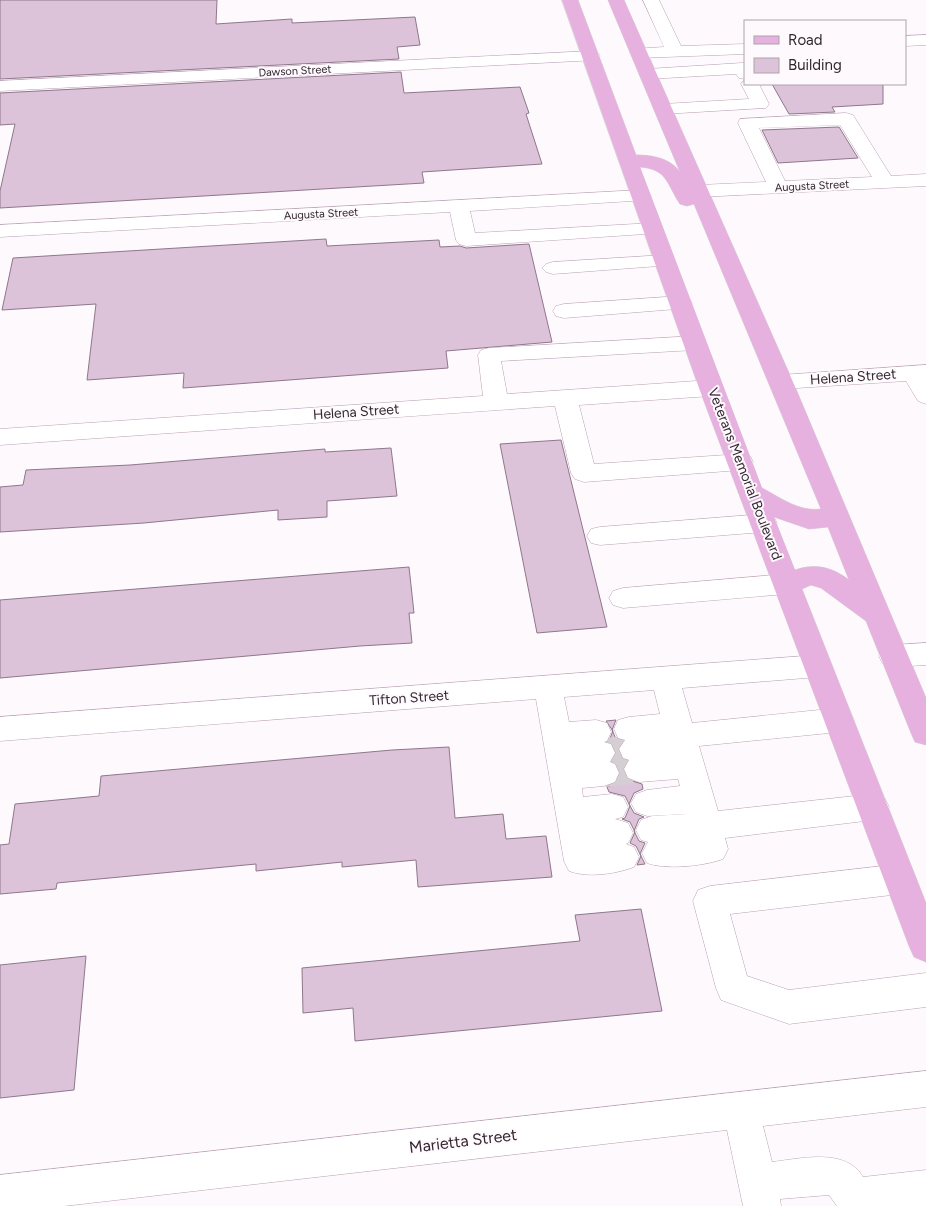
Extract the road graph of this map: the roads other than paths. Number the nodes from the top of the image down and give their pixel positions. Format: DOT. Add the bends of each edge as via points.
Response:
graph roads {
  1 [pos="570,0"];
  2 [pos="607,0"];
  3 [pos="616,0"];
  4 [pos="651,0"];
  5 [pos="926,40"];
  6 [pos="906,41"];
  7 [pos="635,45"];
  8 [pos="744,48"];
  9 [pos="675,52"];
  10 [pos="591,56"];
  11 [pos="744,72"];
  12 [pos="648,74"];
  13 [pos="751,85"];
  14 [pos="0,86"];
  15 [pos="663,109"];
  16 [pos="629,161"];
  17 [pos="926,180"];
  18 [pos="885,182"];
  19 [pos="778,188"];
  20 [pos="699,191"];
  21 [pos="641,196"];
  22 [pos="459,206"];
  23 [pos="653,229"];
  24 [pos="0,231"];
  25 [pos="665,261"];
  26 [pos="553,268"];
  27 [pos="739,284"];
  28 [pos="680,303"];
  29 [pos="564,311"];
  30 [pos="695,343"];
  31 [pos="920,372"];
  32 [pos="781,382"];
  33 [pos="711,388"];
  34 [pos="926,396"];
  35 [pos="565,398"];
  36 [pos="496,402"];
  37 [pos="0,437"];
  38 [pos="741,462"];
  39 [pos="754,494"];
  40 [pos="836,517"];
  41 [pos="764,523"];
  42 [pos="600,536"];
  43 [pos="786,584"];
  44 [pos="624,598"];
  45 [pos="875,613"];
  46 [pos="926,654"];
  47 [pos="893,656"];
  48 [pos="818,666"];
  49 [pos="665,678"];
  50 [pos="548,687"];
  51 [pos="839,720"];
  52 [pos="0,729"];
  53 [pos="926,733"];
  54 [pos="683,743"];
  55 [pos="560,756"];
  56 [pos="873,807"];
  57 [pos="702,812"];
  58 [pos="572,824"];
  59 [pos="900,879"];
  60 [pos="926,946"];
  61 [pos="926,990"];
  62 [pos="926,1089"];
  63 [pos="741,1109"];
  64 [pos="926,1189"];
  65 [pos="0,1194"];
  66 [pos="759,1194"];
  67 [pos="854,1202"];
  1 -- 10 [label="main road, Veterans Memorial Boulevard"];
  2 -- 7 [label="main road"];
  3 -- 7 [label="main road"];
  4 -- 9 [label="street"];
  5 -- 6 [label="street"];
  7 -- 9 [label="street"];
  7 -- 12 [label="main road"];
  8 -- 9 [label="street"];
  10 -- 14 [label="street, Dawson Street"];
  10 -- 16 [label="main road, Veterans Memorial Boulevard"];
  11 -- 12 [label="street"];
  12 -- 15 [label="main road"];
  13 -- 15 [label="street" via="760,104"];
  15 -- 20 [label="main road"];
  16 -- 21 [label="main road, Veterans Memorial Boulevard"];
  16 -- 27 [label="main road" via="655,162 671,170 707,238"];
  17 -- 18 [label="street, Augusta Street"];
  18 -- 19 [label="street, Augusta Street"];
  18 -- 19 [label="street" via="846,119 747,123"];
  19 -- 20 [label="street, Augusta Street"];
  20 -- 27 [label="main road"];
  21 -- 22 [label="street, Augusta Street"];
  21 -- 23 [label="main road, Veterans Memorial Boulevard"];
  22 -- 23 [label="street" via="466,240"];
  22 -- 24 [label="street, Augusta Street"];
  23 -- 25 [label="main road, Veterans Memorial Boulevard"];
  25 -- 26 [label="street"];
  25 -- 28 [label="main road, Veterans Memorial Boulevard"];
  27 -- 32 [label="main road"];
  28 -- 29 [label="street"];
  28 -- 30 [label="main road, Veterans Memorial Boulevard"];
  30 -- 33 [label="main road, Veterans Memorial Boulevard"];
  30 -- 36 [label="street" via="489,355"];
  31 -- 32 [label="street, Helena Street"];
  31 -- 34 [label="street"];
  32 -- 40 [label="main road"];
  33 -- 35 [label="street, Helena Street"];
  33 -- 38 [label="main road, Veterans Memorial Boulevard"];
  35 -- 36 [label="street, Helena Street"];
  35 -- 38 [label="street" via="584,473"];
  36 -- 37 [label="street, Helena Street"];
  38 -- 39 [label="main road, Veterans Memorial Boulevard"];
  39 -- 40 [label="main road" via="787,513 810,520"];
  39 -- 41 [label="main road, Veterans Memorial Boulevard"];
  40 -- 45 [label="main road"];
  41 -- 42 [label="street"];
  41 -- 43 [label="main road, Veterans Memorial Boulevard"];
  43 -- 44 [label="street"];
  43 -- 45 [label="main road" via="810,575 830,580"];
  43 -- 48 [label="main road, Veterans Memorial Boulevard"];
  45 -- 47 [label="main road"];
  46 -- 47 [label="street"];
  47 -- 53 [label="main road"];
  48 -- 49 [label="street, Tifton Street"];
  48 -- 51 [label="main road, Veterans Memorial Boulevard"];
  49 -- 50 [label="street, Tifton Street"];
  49 -- 54 [label="street"];
  50 -- 52 [label="street, Tifton Street"];
  50 -- 55 [label="street"];
  51 -- 54 [label="street"];
  51 -- 56 [label="main road, Veterans Memorial Boulevard"];
  54 -- 54 [label="street" via="634,749"];
  54 -- 57 [label="street"];
  55 -- 55 [label="street" via="600,753"];
  55 -- 58 [label="street"];
  56 -- 57 [label="street"];
  56 -- 59 [label="main road, Veterans Memorial Boulevard"];
  57 -- 57 [label="street" via="712,849 652,829"];
  58 -- 58 [label="street" via="580,861 617,832"];
  59 -- 60 [label="main road, Veterans Memorial Boulevard"];
  59 -- 61 [label="street" via="710,901 734,988 789,1007"];
  62 -- 63 [label="street, Marietta Street"];
  63 -- 65 [label="street, Marietta Street"];
  63 -- 66 [label="street"];
  64 -- 67 [label="street"];
  66 -- 67 [label="street" via="831,1176 845,1183"];
}
